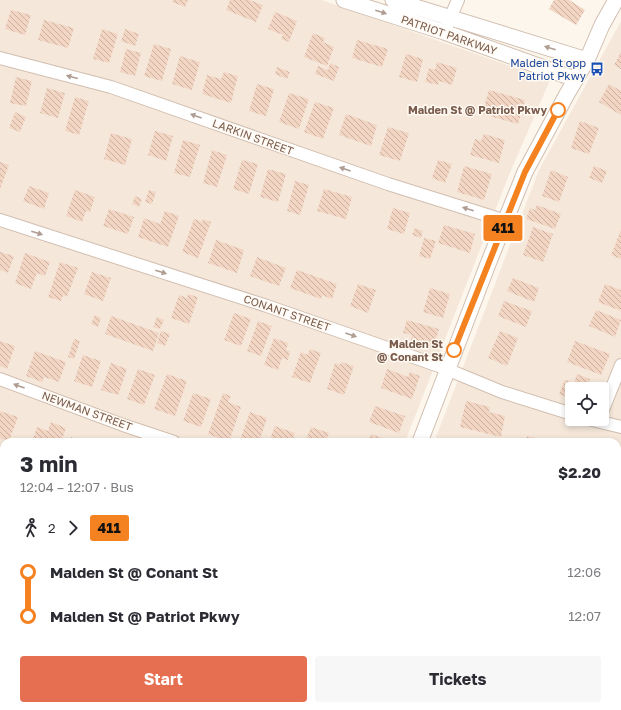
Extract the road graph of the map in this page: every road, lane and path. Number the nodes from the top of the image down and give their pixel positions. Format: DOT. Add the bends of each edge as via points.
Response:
graph roads {
  1 [pos="344,0"];
  2 [pos="393,0"];
  3 [pos="458,0"];
  4 [pos="616,0"];
  5 [pos="360,2"];
  6 [pos="447,25"];
  7 [pos="0,58"];
  8 [pos="587,60"];
  9 [pos="575,80"];
  10 [pos="0,220"];
  11 [pos="506,220"];
  12 [pos="621,365"];
  13 [pos="447,369"];
  14 [pos="0,379"];
  15 [pos="609,392"];
  16 [pos="565,412"];
  17 [pos="609,422"];
  18 [pos="621,427"];
  19 [pos="162,438"];
  20 [pos="421,438"];
  1 -- 5 [label="street, PATRIOT PARKWAY"];
  2 -- 6 [label="street, PATRIOT PARKWAY"];
  3 -- 6 [label="street"];
  4 -- 8 [label="street"];
  5 -- 6 [label="street, PATRIOT PARKWAY, one-way"];
  8 -- 6 [label="street, PATRIOT PARKWAY, one-way" via="519,38"];
  6 -- 9 [label="street, PATRIOT PARKWAY"];
  11 -- 7 [label="street, LARKIN STREET, one-way" via="381,182 111,87"];
  8 -- 9 [label="street"];
  9 -- 11 [label="street" via="525,172"];
  10 -- 13 [label="street, CONANT STREET, one-way" via="267,306"];
  11 -- 13 [label="street"];
  12 -- 15 [label="street"];
  13 -- 16 [label="street, CONANT STREET" via="502,392"];
  13 -- 20 [label="street"];
  19 -- 14 [label="street, NEWMAN STREET, one-way"];
  17 -- 18 [label="street"];
}
